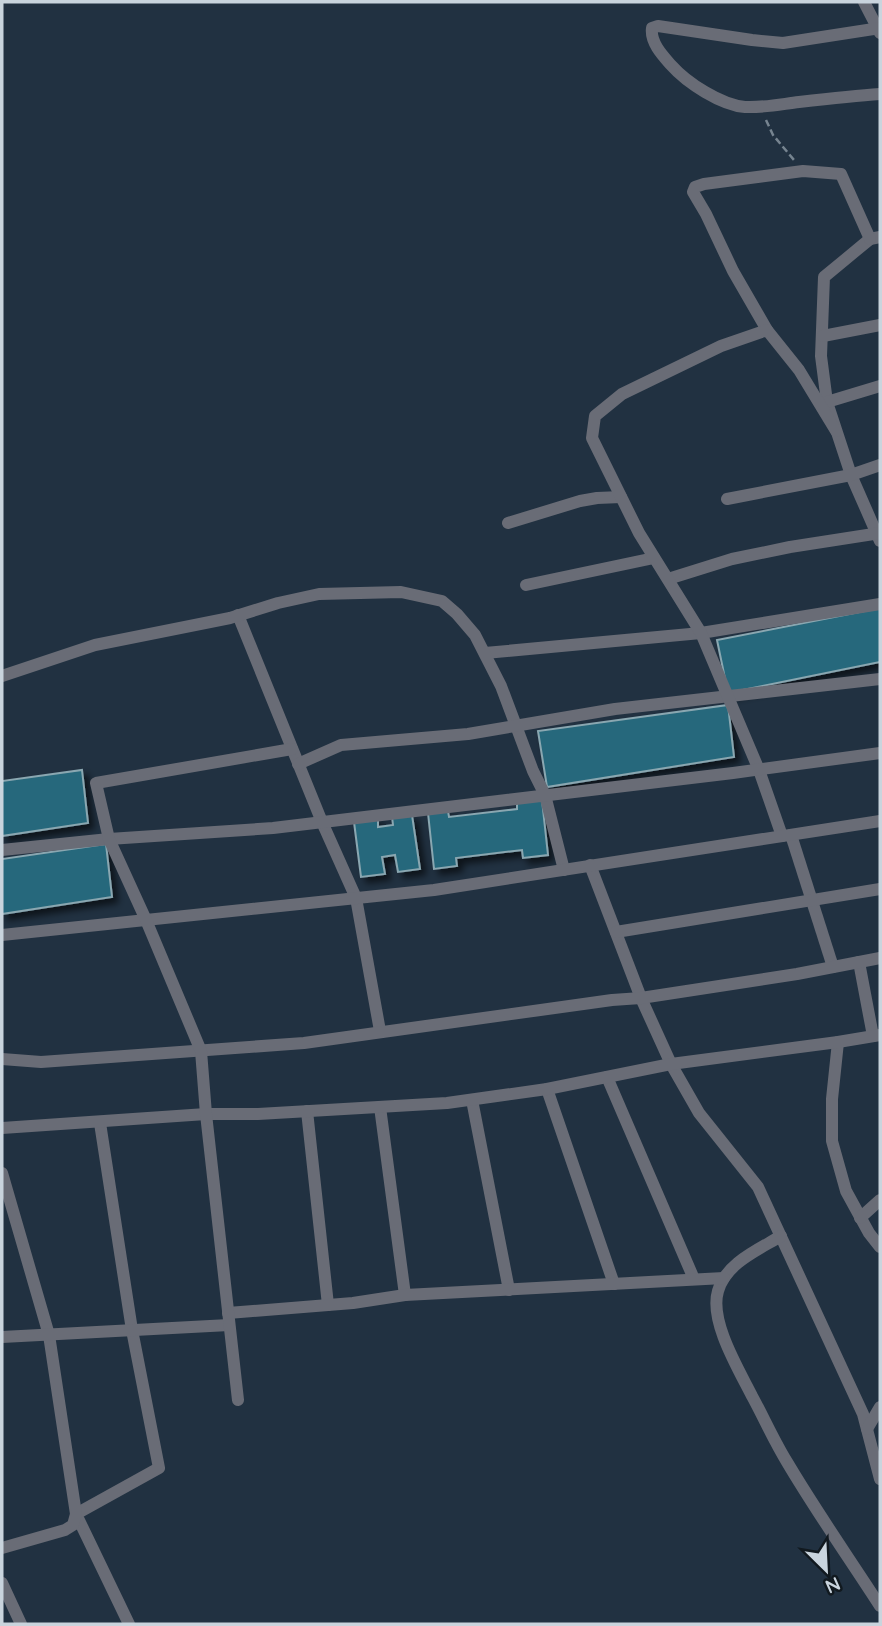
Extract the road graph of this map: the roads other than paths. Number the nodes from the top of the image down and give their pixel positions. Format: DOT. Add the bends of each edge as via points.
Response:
graph roads {
  1 [pos="864,2"];
  2 [pos="879,30"];
  3 [pos="880,94"];
  4 [pos="875,238"];
  5 [pos="880,325"];
  6 [pos="767,330"];
  7 [pos="823,336"];
  8 [pos="880,386"];
  9 [pos="827,402"];
  10 [pos="836,431"];
  11 [pos="880,465"];
  12 [pos="851,475"];
  13 [pos="621,497"];
  14 [pos="727,499"];
  15 [pos="508,523"];
  16 [pos="879,536"];
  17 [pos="654,558"];
  18 [pos="668,579"];
  19 [pos="526,585"];
  20 [pos="880,604"];
  21 [pos="238,615"];
  22 [pos="701,633"];
  23 [pos="485,653"];
  24 [pos="2,676"];
  25 [pos="880,679"];
  26 [pos="728,697"];
  27 [pos="516,726"];
  28 [pos="292,749"];
  29 [pos="880,753"];
  30 [pos="298,764"];
  31 [pos="759,770"];
  32 [pos="545,795"];
  33 [pos="880,821"];
  34 [pos="322,822"];
  35 [pos="786,836"];
  36 [pos="109,839"];
  37 [pos="2,850"];
  38 [pos="590,865"];
  39 [pos="564,870"];
  40 [pos="880,889"];
  41 [pos="356,898"];
  42 [pos="811,900"];
  43 [pos="146,920"];
  44 [pos="616,932"];
  45 [pos="2,935"];
  46 [pos="880,958"];
  47 [pos="859,962"];
  48 [pos="833,967"];
  49 [pos="641,998"];
  50 [pos="380,1031"];
  51 [pos="877,1035"];
  52 [pos="838,1042"];
  53 [pos="201,1051"];
  54 [pos="2,1059"];
  55 [pos="671,1064"];
  56 [pos="607,1077"];
  57 [pos="547,1089"];
  58 [pos="472,1100"];
  59 [pos="380,1107"];
  60 [pos="307,1111"];
  61 [pos="206,1114"];
  62 [pos="100,1123"];
  63 [pos="2,1128"];
  64 [pos="2,1173"];
  65 [pos="880,1200"];
  66 [pos="860,1218"];
  67 [pos="781,1236"];
  68 [pos="880,1247"];
  69 [pos="724,1278"];
  70 [pos="694,1279"];
  71 [pos="614,1284"];
  72 [pos="509,1290"];
  73 [pos="405,1295"];
  74 [pos="328,1305"];
  75 [pos="229,1319"];
  76 [pos="132,1330"];
  77 [pos="49,1335"];
  78 [pos="2,1337"];
  79 [pos="237,1400"];
  80 [pos="880,1407"];
  81 [pos="867,1429"];
  82 [pos="880,1479"];
  83 [pos="76,1514"];
  84 [pos="2,1548"];
  85 [pos="2,1583"];
  86 [pos="880,1606"];
  87 [pos="21,1624"];
  88 [pos="130,1624"];
  1 -- 2 [label="street"];
  2 -- 3 [label="street" via="783,43 658,26 652,28 652,34 681,76 724,102 744,107"];
  4 -- 6 [label="street" via="841,174 803,170 695,187 693,192"];
  4 -- 7 [label="street" via="824,277"];
  5 -- 7 [label="street"];
  6 -- 10 [label="street" via="799,370"];
  6 -- 13 [label="street" via="654,377 595,416 592,438"];
  7 -- 9 [label="street"];
  8 -- 9 [label="street"];
  9 -- 10 [label="street"];
  10 -- 12 [label="street"];
  11 -- 12 [label="street"];
  12 -- 14 [label="street"];
  12 -- 16 [label="street"];
  13 -- 15 [label="street" via="580,501"];
  13 -- 17 [label="street"];
  16 -- 18 [label="street" via="790,547"];
  17 -- 18 [label="street"];
  17 -- 19 [label="street"];
  18 -- 22 [label="street"];
  20 -- 22 [label="street"];
  21 -- 23 [label="street" via="319,594 401,592 442,601 475,635"];
  21 -- 24 [label="street" via="94,645"];
  21 -- 28 [label="street"];
  22 -- 23 [label="street"];
  22 -- 26 [label="street"];
  23 -- 27 [label="street"];
  25 -- 26 [label="street"];
  26 -- 27 [label="street"];
  26 -- 31 [label="street"];
  27 -- 30 [label="street" via="341,745"];
  27 -- 32 [label="street"];
  28 -- 30 [label="street"];
  28 -- 36 [label="street" via="96,783"];
  29 -- 31 [label="street"];
  30 -- 34 [label="street"];
  31 -- 32 [label="street"];
  31 -- 35 [label="street"];
  32 -- 34 [label="street"];
  32 -- 39 [label="street"];
  33 -- 35 [label="street"];
  34 -- 36 [label="street"];
  34 -- 41 [label="street"];
  35 -- 38 [label="street"];
  35 -- 42 [label="street"];
  36 -- 37 [label="street"];
  36 -- 43 [label="street"];
  38 -- 39 [label="street"];
  38 -- 44 [label="street"];
  39 -- 41 [label="street"];
  40 -- 42 [label="street"];
  41 -- 43 [label="street"];
  41 -- 50 [label="street"];
  42 -- 44 [label="street"];
  42 -- 48 [label="street"];
  43 -- 45 [label="street"];
  43 -- 53 [label="street"];
  44 -- 49 [label="street"];
  46 -- 47 [label="street"];
  47 -- 48 [label="street"];
  47 -- 51 [label="street"];
  48 -- 49 [label="street"];
  49 -- 50 [label="street"];
  49 -- 55 [label="street"];
  50 -- 53 [label="street"];
  51 -- 52 [label="street"];
  52 -- 55 [label="street"];
  52 -- 66 [label="street" via="832,1141 846,1192"];
  53 -- 54 [label="street" via="41,1062"];
  53 -- 61 [label="street"];
  55 -- 56 [label="street"];
  55 -- 67 [label="street" via="699,1113 758,1187"];
  56 -- 57 [label="street"];
  56 -- 70 [label="street"];
  57 -- 58 [label="street"];
  57 -- 71 [label="street"];
  58 -- 59 [label="street"];
  58 -- 72 [label="street"];
  59 -- 60 [label="street"];
  59 -- 73 [label="street"];
  60 -- 61 [label="street"];
  60 -- 74 [label="street"];
  61 -- 62 [label="street"];
  61 -- 75 [label="street"];
  62 -- 63 [label="street"];
  62 -- 76 [label="street"];
  64 -- 77 [label="street"];
  65 -- 66 [label="street"];
  66 -- 68 [label="street"];
  67 -- 69 [label="street" via="734,1265"];
  67 -- 81 [label="street"];
  69 -- 70 [label="street"];
  69 -- 86 [label="street" via="716,1303 731,1355 786,1461"];
  70 -- 71 [label="street"];
  71 -- 72 [label="street"];
  72 -- 73 [label="street"];
  73 -- 74 [label="street"];
  74 -- 75 [label="street"];
  75 -- 76 [label="street"];
  75 -- 79 [label="street"];
  76 -- 77 [label="street"];
  76 -- 83 [label="street" via="159,1468"];
  77 -- 78 [label="street"];
  77 -- 83 [label="street"];
  80 -- 81 [label="street"];
  81 -- 82 [label="street"];
  83 -- 84 [label="street" via="73,1525 65,1530"];
  83 -- 88 [label="street"];
  85 -- 87 [label="street"];
}
